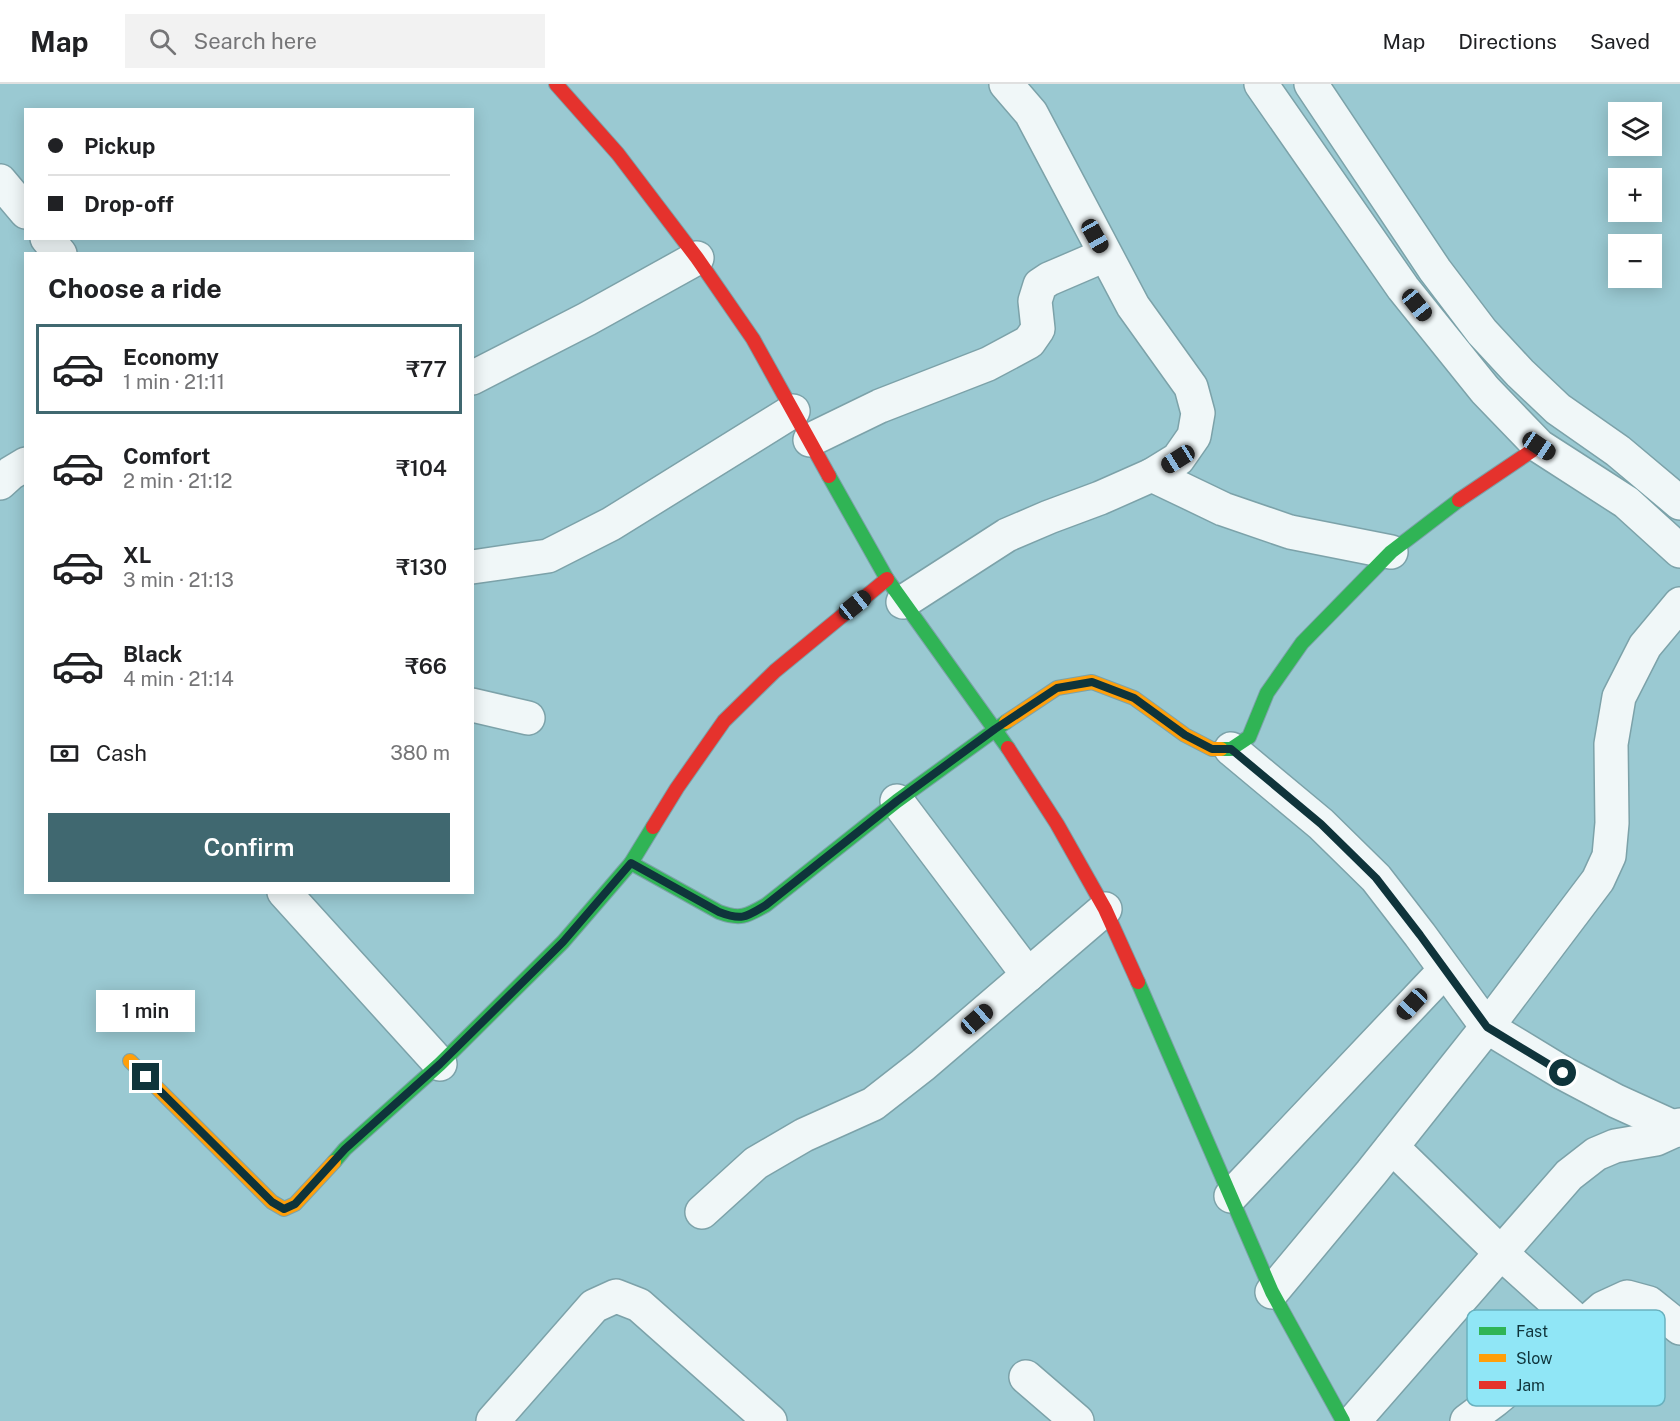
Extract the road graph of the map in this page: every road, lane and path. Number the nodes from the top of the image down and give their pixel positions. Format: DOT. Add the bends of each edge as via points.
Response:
graph roads {
  1 [pos="556,84"];
  2 [pos="1006,84"];
  3 [pos="1261,84"];
  4 [pos="1311,84"];
  5 [pos="0,181"];
  6 [pos="24,210"];
  7 [pos="49,240"];
  8 [pos="58,252"];
  9 [pos="1105,255"];
  10 [pos="697,258"];
  11 [pos="474,377"];
  12 [pos="794,411"];
  13 [pos="810,440"];
  14 [pos="1539,446"];
  15 [pos="24,465"];
  16 [pos="1152,475"];
  17 [pos="0,483"];
  18 [pos="1680,503"];
  19 [pos="1680,551"];
  20 [pos="1390,552"];
  21 [pos="474,567"];
  22 [pos="895,590"];
  23 [pos="1680,604"];
  24 [pos="474,705"];
  25 [pos="528,718"];
  26 [pos="995,729"];
  27 [pos="1231,749"];
  28 [pos="897,801"];
  29 [pos="631,863"];
  30 [pos="286,894"];
  31 [pos="1105,909"];
  32 [pos="1445,970"];
  33 [pos="1028,975"];
  34 [pos="1487,1027"];
  35 [pos="130,1061"];
  36 [pos="440,1064"];
  37 [pos="1679,1128"];
  38 [pos="1392,1147"];
  39 [pos="1231,1196"];
  40 [pos="702,1212"];
  41 [pos="1501,1253"];
  42 [pos="1272,1292"];
  43 [pos="1564,1310"];
  44 [pos="1601,1310"];
  45 [pos="1657,1310"];
  46 [pos="1665,1316"];
  47 [pos="1680,1328"];
  48 [pos="1026,1377"];
  49 [pos="1486,1406"];
  50 [pos="762,1418"];
  51 [pos="493,1421"];
  52 [pos="1077,1421"];
  53 [pos="1343,1421"];
  54 [pos="1354,1421"];
  55 [pos="1467,1421"];
  1 -- 10 [label="street" via="618,154"];
  2 -- 9 [label="street" via="1031,113"];
  3 -- 14 [label="street" via="1403,288 1485,390"];
  4 -- 18 [label="street" via="1435,270 1482,332 1558,409"];
  5 -- 6 [label="street"];
  7 -- 8 [label="street"];
  9 -- 13 [label="street" via="1040,285 1035,302 1038,329 1029,342 988,364 880,406"];
  9 -- 16 [label="street" via="1133,306 1191,387 1198,413 1194,436 1178,459"];
  10 -- 11 [label="street"];
  10 -- 12 [label="street" via="753,339"];
  12 -- 13 [label="street"];
  12 -- 21 [label="street" via="611,524 548,556"];
  13 -- 22 [label="street"];
  14 -- 19 [label="street" via="1626,502"];
  14 -- 20 [label="street"];
  15 -- 17 [label="street"];
  16 -- 20 [label="street" via="1223,509 1290,532"];
  16 -- 22 [label="street" via="1007,535"];
  20 -- 27 [label="street" via="1302,643 1267,693 1249,737"];
  22 -- 26 [label="street"];
  22 -- 29 [label="street" via="774,671 724,721"];
  23 -- 34 [label="street" via="1645,646 1619,697 1611,744 1609,856 1598,880"];
  24 -- 25 [label="street"];
  26 -- 27 [label="street" via="1057,688 1092,682 1134,698 1185,735 1212,749"];
  26 -- 28 [label="street"];
  26 -- 31 [label="street" via="1057,824"];
  27 -- 32 [label="street" via="1321,824 1376,878"];
  28 -- 29 [label="street" via="748,915 733,917 719,912"];
  28 -- 33 [label="street"];
  29 -- 36 [label="street" via="563,942"];
  30 -- 36 [label="street"];
  31 -- 33 [label="street"];
  31 -- 39 [label="street"];
  32 -- 34 [label="street"];
  32 -- 39 [label="street"];
  33 -- 40 [label="street" via="873,1104 804,1135 756,1163"];
  34 -- 37 [label="street" via="1616,1101"];
  34 -- 38 [label="street"];
  35 -- 36 [label="street" via="272,1202 284,1209 295,1204 345,1149"];
  37 -- 41 [label="street" via="1656,1139 1615,1146 1596,1154 1569,1175"];
  38 -- 41 [label="street"];
  38 -- 42 [label="street"];
  39 -- 42 [label="street"];
  41 -- 43 [label="street"];
  41 -- 54 [label="street"];
  42 -- 53 [label="street"];
  44 -- 45 [label="street" via="1627,1297"];
  46 -- 47 [label="street"];
  48 -- 52 [label="street"];
  49 -- 55 [label="street"];
  50 -- 51 [label="street" via="639,1305 616,1296 594,1306"];
}
